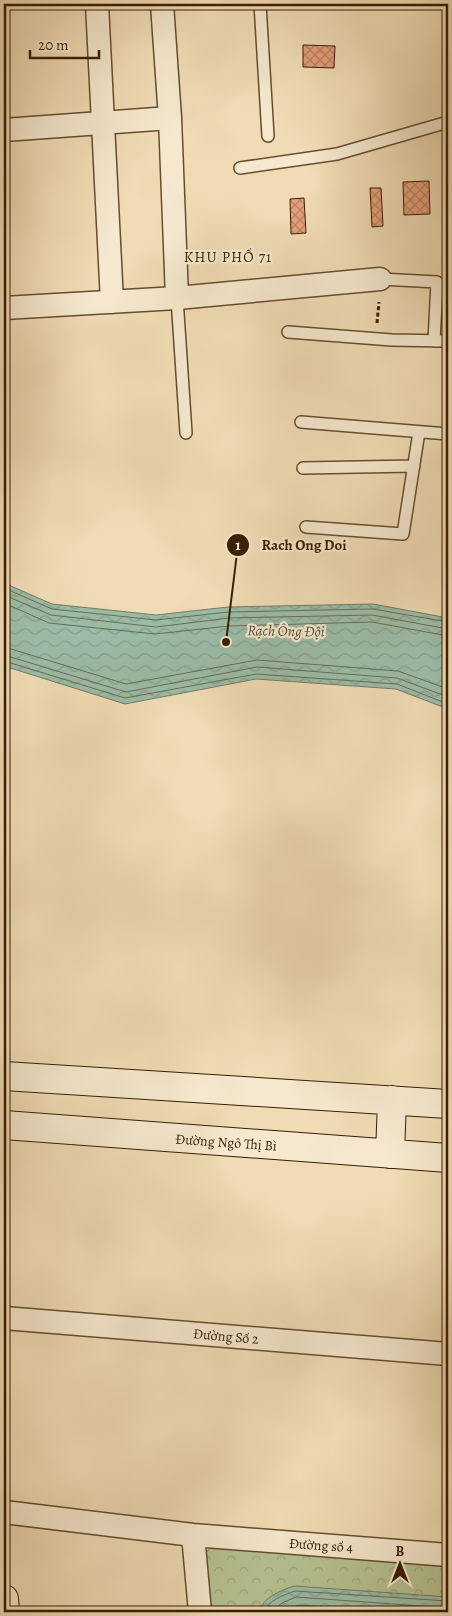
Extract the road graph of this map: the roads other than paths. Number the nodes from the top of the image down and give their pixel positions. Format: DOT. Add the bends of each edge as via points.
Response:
graph roads {
  1 [pos="97,4"];
  2 [pos="162,4"];
  3 [pos="260,4"];
  4 [pos="170,118"];
  5 [pos="448,122"];
  6 [pos="104,123"];
  7 [pos="4,130"];
  8 [pos="268,136"];
  9 [pos="240,168"];
  10 [pos="380,279"];
  11 [pos="177,298"];
  12 [pos="112,302"];
  13 [pos="4,308"];
  14 [pos="288,332"];
  15 [pos="434,341"];
  16 [pos="448,341"];
  17 [pos="301,422"];
  18 [pos="419,432"];
  19 [pos="186,433"];
  20 [pos="448,434"];
  21 [pos="414,466"];
  22 [pos="303,468"];
  23 [pos="306,527"];
  24 [pos="4,1076"];
  25 [pos="392,1100"];
  26 [pos="448,1104"];
  27 [pos="4,1126"];
  28 [pos="390,1154"];
  29 [pos="448,1158"];
  30 [pos="4,1318"];
  31 [pos="448,1354"];
  32 [pos="4,1512"];
  33 [pos="193,1535"];
  34 [pos="448,1555"];
  35 [pos="4,1599"];
  36 [pos="5,1612"];
  37 [pos="200,1612"];
  1 -- 6 [label="street"];
  2 -- 4 [label="street"];
  3 -- 8 [label="lane"];
  4 -- 6 [label="street"];
  4 -- 11 [label="street"];
  5 -- 9 [label="lane" via="337,154"];
  6 -- 7 [label="street"];
  6 -- 12 [label="street"];
  10 -- 11 [label="street"];
  10 -- 15 [label="lane" via="437,282"];
  11 -- 12 [label="street"];
  11 -- 19 [label="lane"];
  12 -- 13 [label="street"];
  14 -- 15 [label="lane"];
  15 -- 16 [label="lane"];
  17 -- 18 [label="lane"];
  18 -- 20 [label="lane"];
  18 -- 21 [label="lane"];
  21 -- 22 [label="lane"];
  21 -- 23 [label="lane" via="403,534"];
  24 -- 25 [label="street"];
  25 -- 26 [label="street"];
  25 -- 28 [label="street"];
  27 -- 28 [label="street, Đường Ngô Thị Bì"];
  28 -- 29 [label="street, Đường Ngô Thị Bì"];
  30 -- 31 [label="street, Đường Số 2"];
  32 -- 33 [label="street, Đường số 4"];
  33 -- 34 [label="street, Đường số 4"];
  33 -- 37 [label="street"];
  35 -- 36 [label="street"];
}
